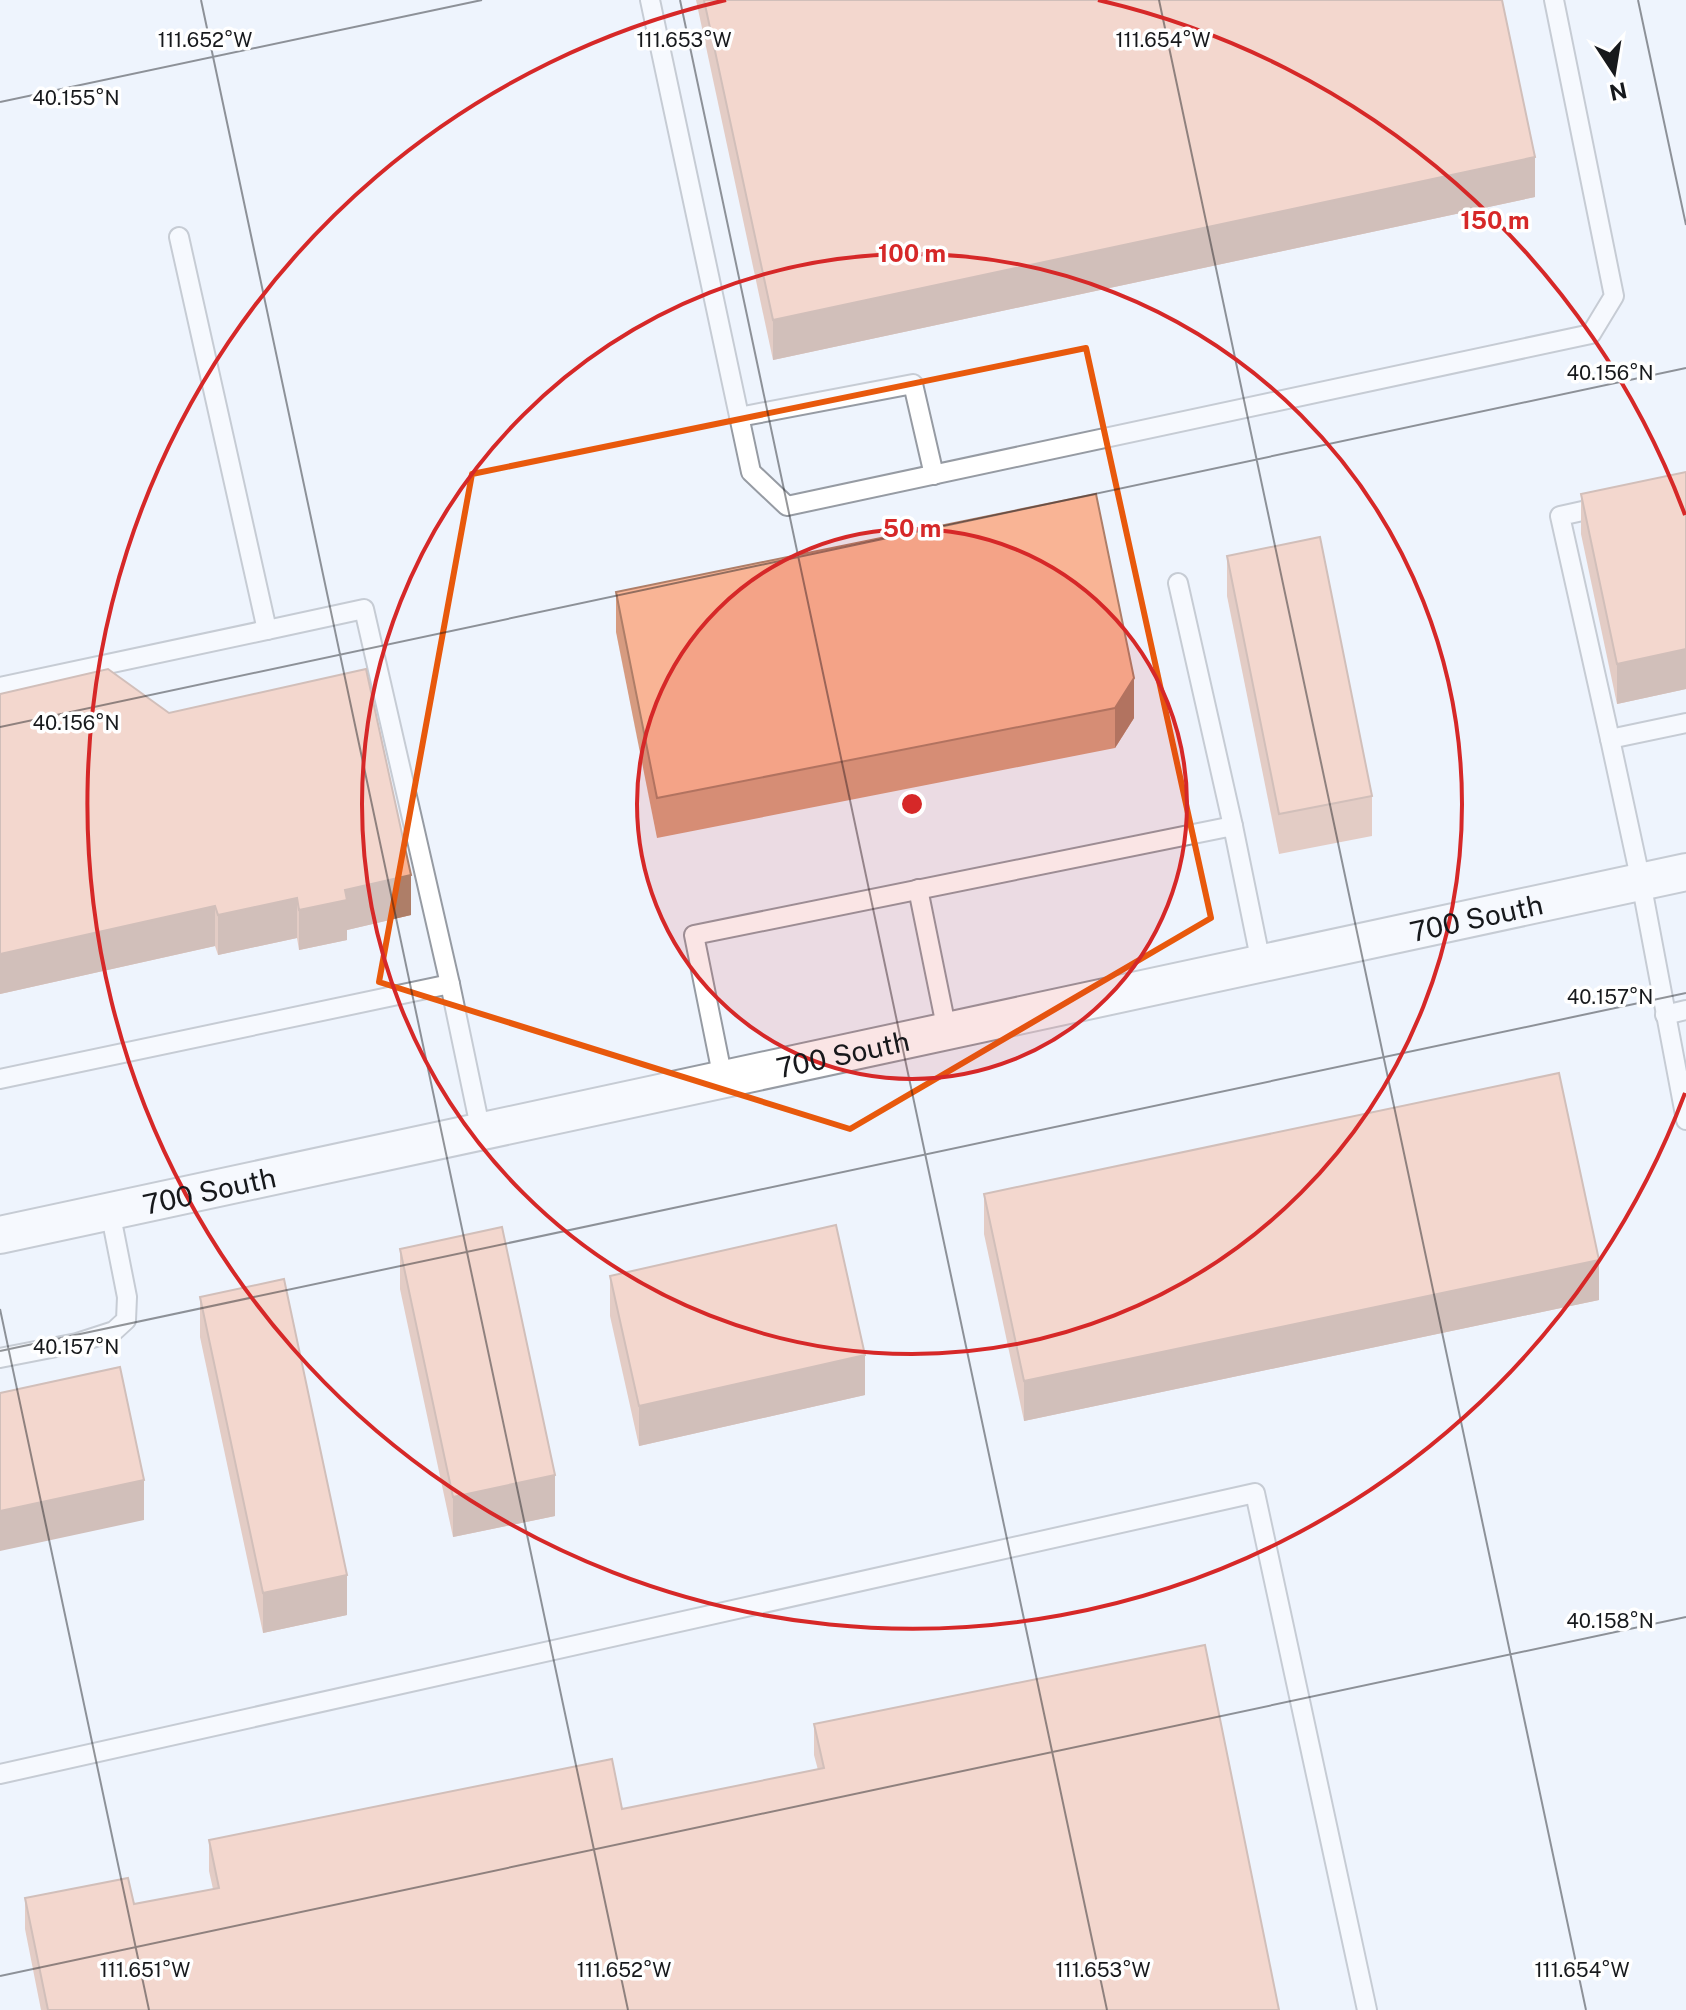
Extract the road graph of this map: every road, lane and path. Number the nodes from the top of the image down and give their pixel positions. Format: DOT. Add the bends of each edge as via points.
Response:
graph roads {
  1 [pos="650,0"];
  2 [pos="1554,0"];
  3 [pos="179,237"];
  4 [pos="739,417"];
  5 [pos="934,475"];
  6 [pos="1616,503"];
  7 [pos="1178,583"];
  8 [pos="267,630"];
  9 [pos="0,687"];
  10 [pos="1686,723"];
  11 [pos="1610,739"];
  12 [pos="1233,826"];
  13 [pos="1686,872"];
  14 [pos="1641,882"];
  15 [pos="918,889"];
  16 [pos="1261,963"];
  17 [pos="450,984"];
  18 [pos="1686,1010"];
  19 [pos="1665,1015"];
  20 [pos="947,1031"];
  21 [pos="0,1079"];
  22 [pos="723,1079"];
  23 [pos="1686,1120"];
  24 [pos="481,1132"];
  25 [pos="110,1211"];
  26 [pos="0,1235"];
  27 [pos="0,1358"];
  28 [pos="0,1774"];
  29 [pos="1367,2010"];
  1 -- 4 [label="lane"];
  2 -- 5 [label="lane" via="1614,296 1591,334"];
  3 -- 8 [label="lane"];
  4 -- 5 [label="lane" via="751,472 787,506"];
  4 -- 5 [label="lane" via="913,384"];
  6 -- 11 [label="lane" via="1560,516"];
  7 -- 12 [label="lane"];
  8 -- 9 [label="lane"];
  8 -- 17 [label="lane" via="364,609"];
  10 -- 11 [label="lane"];
  11 -- 14 [label="lane"];
  12 -- 15 [label="lane"];
  12 -- 16 [label="lane"];
  13 -- 14 [label="street, 700 South"];
  14 -- 16 [label="street, 700 South"];
  14 -- 19 [label="lane"];
  15 -- 20 [label="lane"];
  15 -- 22 [label="lane" via="694,935"];
  16 -- 20 [label="street, 700 South"];
  17 -- 21 [label="lane"];
  17 -- 24 [label="lane"];
  18 -- 19 [label="lane"];
  19 -- 23 [label="lane"];
  20 -- 22 [label="street, 700 South"];
  22 -- 24 [label="street, 700 South"];
  24 -- 25 [label="street, 700 South"];
  25 -- 26 [label="street, 700 South"];
  25 -- 27 [label="lane" via="127,1297 126,1320 114,1331 77,1343"];
  28 -- 29 [label="lane" via="1255,1493"];
}
